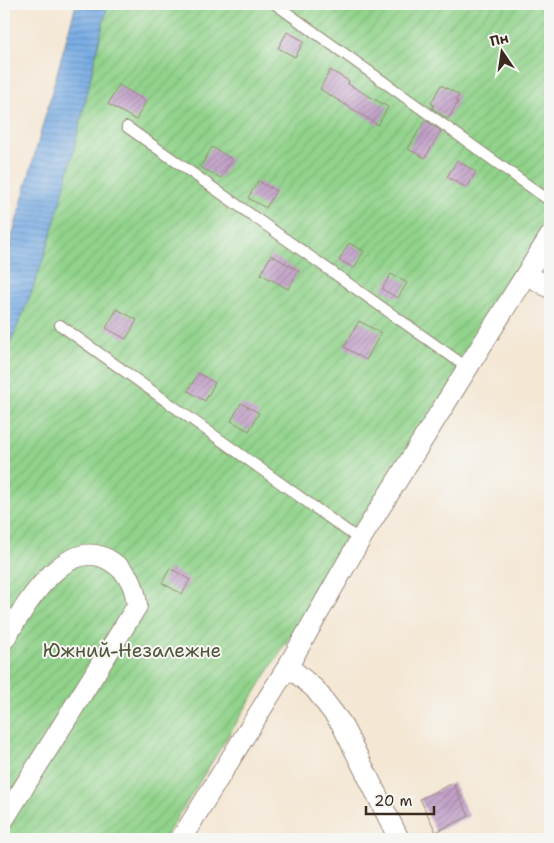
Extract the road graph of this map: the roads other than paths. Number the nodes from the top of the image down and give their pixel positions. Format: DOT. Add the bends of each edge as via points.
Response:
graph roads {
  1 [pos="275,4"];
  2 [pos="127,127"];
  3 [pos="550,201"];
  4 [pos="550,236"];
  5 [pos="526,274"];
  6 [pos="550,288"];
  7 [pos="60,325"];
  8 [pos="468,368"];
  9 [pos="360,540"];
  10 [pos="4,640"];
  11 [pos="288,666"];
  12 [pos="4,819"];
  13 [pos="180,839"];
  14 [pos="399,839"];
  1 -- 3 [label="lane"];
  2 -- 8 [label="lane"];
  4 -- 5 [label="street"];
  5 -- 6 [label="street"];
  5 -- 8 [label="street"];
  7 -- 9 [label="lane"];
  8 -- 9 [label="street"];
  9 -- 11 [label="street"];
  10 -- 12 [label="street" via="32,594 68,560 86,554 106,558 123,569 135,585 137,606"];
  11 -- 13 [label="street"];
  11 -- 14 [label="street" via="315,689 341,723"];
}
